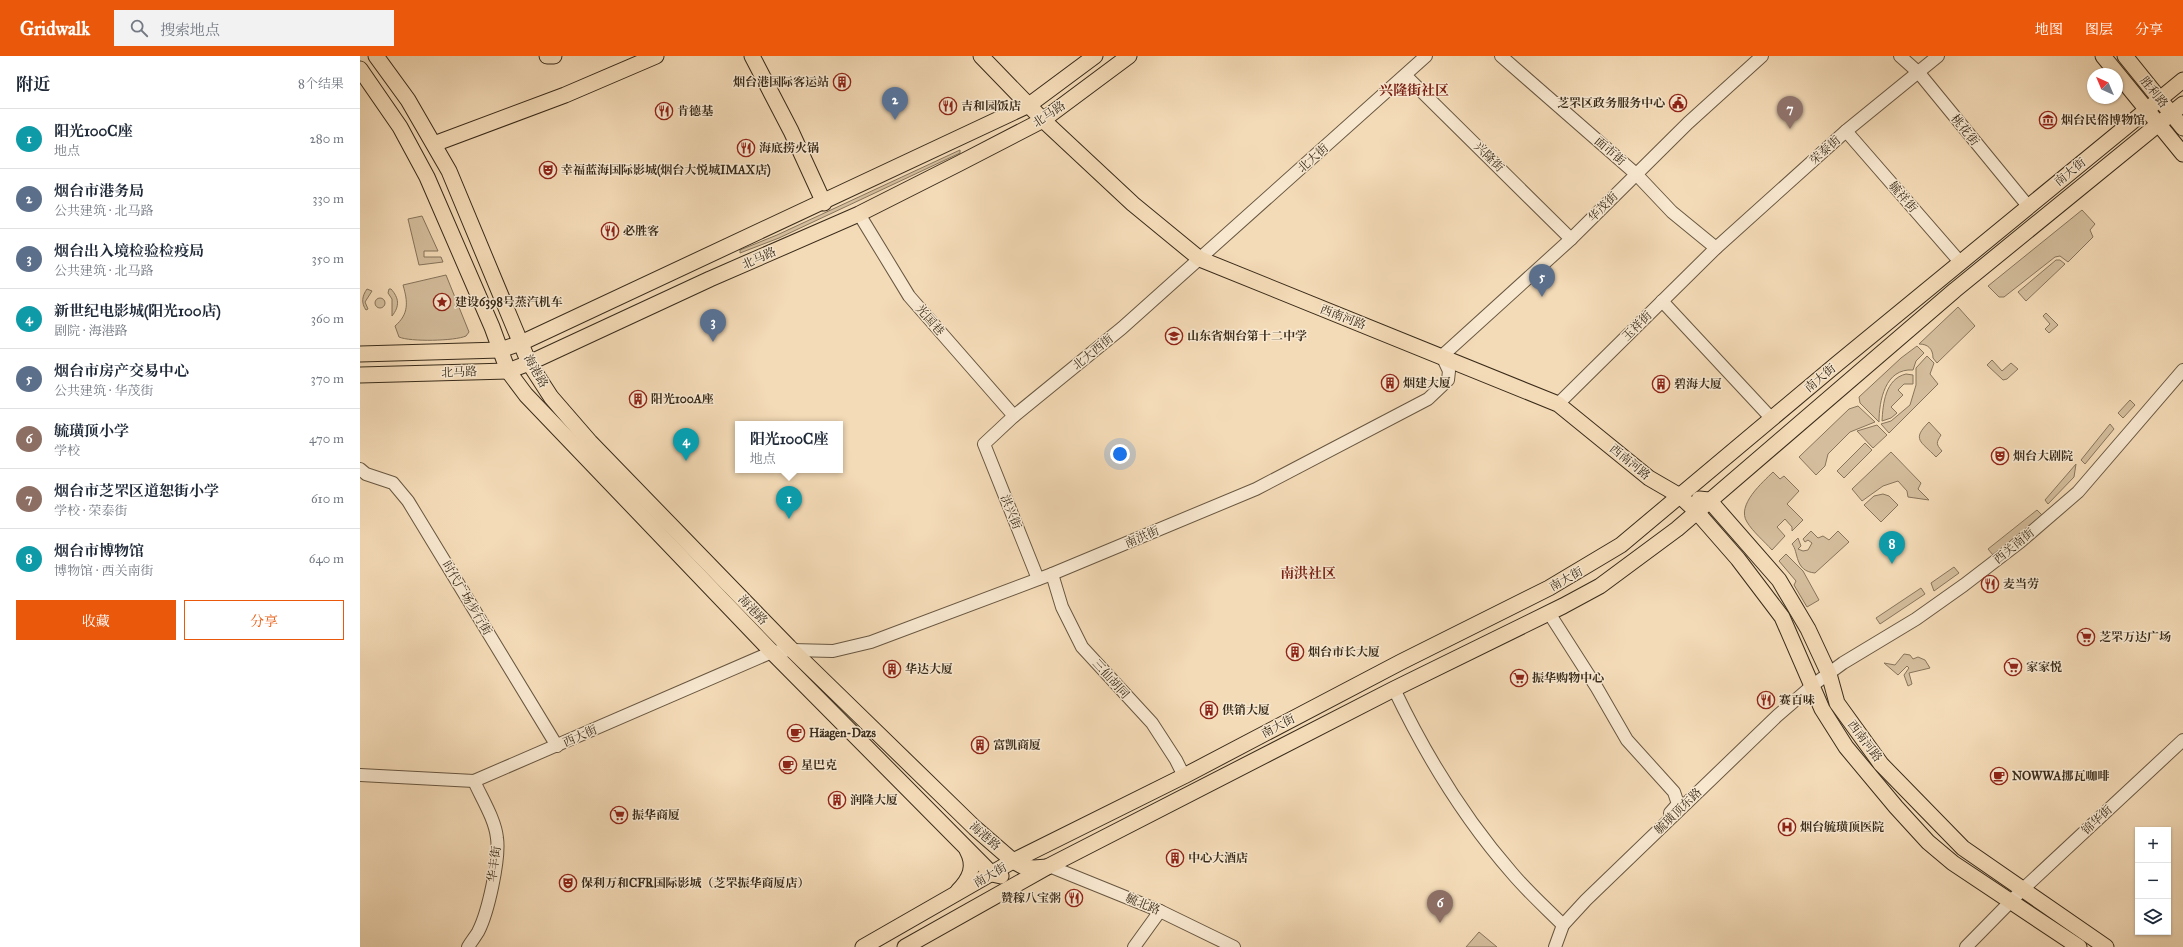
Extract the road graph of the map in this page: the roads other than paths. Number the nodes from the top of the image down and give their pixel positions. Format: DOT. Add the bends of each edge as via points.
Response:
graph roads {
  1 [pos="376,56"];
  2 [pos="547,56"];
  3 [pos="554,56"];
  4 [pos="656,56"];
  5 [pos="752,56"];
  6 [pos="981,56"];
  7 [pos="1095,56"];
  8 [pos="1129,56"];
  9 [pos="1426,56"];
  10 [pos="1501,56"];
  11 [pos="1762,56"];
  12 [pos="1900,56"];
  13 [pos="1938,56"];
  14 [pos="2103,56"];
  15 [pos="2125,56"];
  16 [pos="360,69"];
  17 [pos="1919,73"];
  18 [pos="1406,76"];
  19 [pos="2183,80"];
  20 [pos="2160,100"];
  21 [pos="1029,105"];
  22 [pos="2177,109"];
  23 [pos="2147,110"];
  24 [pos="1042,120"];
  25 [pos="2159,124"];
  26 [pos="2183,128"];
  27 [pos="1846,131"];
  28 [pos="434,144"];
  29 [pos="2183,154"];
  30 [pos="1636,174"];
  31 [pos="824,203"];
  32 [pos="2028,206"];
  33 [pos="859,214"];
  34 [pos="1571,239"];
  35 [pos="1716,248"];
  36 [pos="1200,260"];
  37 [pos="1960,262"];
  38 [pos="1662,301"];
  39 [pos="521,343"];
  40 [pos="500,350"];
  41 [pos="362,353"];
  42 [pos="1442,356"];
  43 [pos="529,363"];
  44 [pos="2183,370"];
  45 [pos="508,371"];
  46 [pos="360,375"];
  47 [pos="1558,404"];
  48 [pos="1014,416"];
  49 [pos="1772,419"];
  50 [pos="984,444"];
  51 [pos="360,469"];
  52 [pos="1680,496"];
  53 [pos="1709,500"];
  54 [pos="1696,511"];
  55 [pos="1052,574"];
  56 [pos="1038,579"];
  57 [pos="1549,613"];
  58 [pos="792,650"];
  59 [pos="772,652"];
  60 [pos="1829,674"];
  61 [pos="1813,685"];
  62 [pos="1394,689"];
  63 [pos="2183,740"];
  64 [pos="557,746"];
  65 [pos="360,775"];
  66 [pos="1184,776"];
  67 [pos="474,781"];
  68 [pos="966,848"];
  69 [pos="1627,860"];
  70 [pos="1013,861"];
  71 [pos="1049,866"];
  72 [pos="992,874"];
  73 [pos="2022,890"];
  74 [pos="953,896"];
  75 [pos="2011,901"];
  76 [pos="1160,911"];
  77 [pos="1563,925"];
  78 [pos="468,947"];
  79 [pos="863,947"];
  80 [pos="905,947"];
  81 [pos="1134,947"];
  82 [pos="1234,947"];
  83 [pos="1555,947"];
  84 [pos="1966,947"];
  85 [pos="2079,947"];
  86 [pos="2106,947"];
  1 -- 28 [label="main road, 海港路" via="408,100"];
  2 -- 3 [label="main road"];
  4 -- 28 [label="main road" via="565,95"];
  5 -- 31 [label="main road" via="791,131"];
  6 -- 21 [label="main road, 西南河路"];
  7 -- 21 [label="main road, 北马路"];
  8 -- 24 [label="main road, 北马路"];
  9 -- 18 [label="street, 北大街"];
  10 -- 30 [label="street, 面市街"];
  11 -- 30 [label="street, 华茂街"];
  12 -- 17 [label="street, 桃花街"];
  13 -- 17 [label="street, 荣泰街"];
  14 -- 23 [label="main road, 胜利路"];
  15 -- 20 [label="main road, 胜利路"];
  16 -- 40 [label="main road, 海港路" via="400,127 439,200"];
  17 -- 27 [label="street, 荣泰街"];
  17 -- 32 [label="street, 桃花街"];
  18 -- 34 [label="street, 兴隆街"];
  18 -- 36 [label="street, 北大街"];
  19 -- 20 [label="main road, 南大街"];
  20 -- 22 [label="main road, 胜利路"];
  20 -- 23 [label="main road, 南大街"];
  21 -- 24 [label="main road, 西南河路"];
  21 -- 31 [label="main road, 北马路"];
  22 -- 25 [label="main road, 南大街"];
  22 -- 26 [label="main road, 胜利路"];
  23 -- 25 [label="main road, 胜利路"];
  23 -- 32 [label="main road, 南大街"];
  24 -- 33 [label="main road, 北马路"];
  24 -- 36 [label="main road, 西南河路" via="1133,204"];
  25 -- 29 [label="main road, 胜利路"];
  25 -- 53 [label="main road, 南大街" via="1967,280"];
  27 -- 35 [label="street, 荣泰街"];
  27 -- 37 [label="street, 毓祥街"];
  28 -- 39 [label="main road, 海港路" via="458,192"];
  30 -- 34 [label="street, 华茂街"];
  30 -- 35 [label="street, 面市街" via="1672,212"];
  31 -- 39 [label="main road, 北马路"];
  32 -- 37 [label="main road, 南大街"];
  33 -- 43 [label="main road, 北马路" via="710,279"];
  33 -- 48 [label="street, 光国巷" via="909,296"];
  34 -- 42 [label="street, 华茂街"];
  35 -- 38 [label="street, 玉祥街"];
  36 -- 42 [label="main road, 西南河路"];
  36 -- 48 [label="street, 北大西街"];
  37 -- 49 [label="main road, 南大街"];
  38 -- 47 [label="street, 玉祥街"];
  38 -- 49 [label="street"];
  39 -- 40 [label="main road, 北马路"];
  39 -- 43 [label="main road, 海港路"];
  40 -- 41 [label="main road, 北马路"];
  40 -- 45 [label="main road, 海港路"];
  42 -- 47 [label="main road, 西南河路"];
  42 -- 55 [label="street, 南洪街" via="1449,371 1448,380 1428,399 1256,489"];
  43 -- 45 [label="main road, 北马路"];
  43 -- 58 [label="main road, 海港路" via="552,397 586,436"];
  44 -- 60 [label="street, 西关南街" via="2078,492 2020,542 1916,619"];
  45 -- 46 [label="main road, 北马路"];
  45 -- 59 [label="main road, 海港路" via="526,396"];
  47 -- 52 [label="main road, 西南河路" via="1649,478"];
  48 -- 50 [label="street, 北大西街"];
  49 -- 52 [label="main road, 南大街"];
  50 -- 56 [label="street, 洪兴街"];
  51 -- 64 [label="street, 时代广场步行街" via="366,474 393,483 408,501"];
  52 -- 53 [label="main road, 西南河路"];
  52 -- 54 [label="main road, 西南河路"];
  52 -- 66 [label="main road, 南大街" via="1621,545 1549,588"];
  53 -- 54 [label="main road, 南大街"];
  53 -- 60 [label="main road, 西南河路" via="1779,580 1808,629"];
  54 -- 57 [label="main road, 南大街" via="1677,529 1600,586"];
  54 -- 61 [label="main road, 西南河路" via="1738,559 1782,617"];
  55 -- 56 [label="street, 南洪街"];
  55 -- 66 [label="street, 三仙胡同" via="1062,607 1082,647 1152,723"];
  56 -- 58 [label="street, 南洪街" via="870,642 833,651"];
  57 -- 62 [label="main road, 南大街"];
  57 -- 69 [label="street" via="1627,740 1674,792 1678,800 1678,804 1638,843"];
  58 -- 59 [label="street, 西大街"];
  58 -- 70 [label="main road, 海港路" via="932,787"];
  59 -- 64 [label="street, 西大街"];
  59 -- 68 [label="main road, 海港路"];
  60 -- 61 [label="street, 西关南街"];
  60 -- 73 [label="main road, 西南河路" via="1837,704 1881,764 1959,844"];
  61 -- 69 [label="street, 毓璜顶东路"];
  61 -- 75 [label="main road, 西南河路" via="1822,709 1846,747 1928,842 1953,863"];
  62 -- 71 [label="main road, 南大街"];
  62 -- 77 [label="street" via="1439,774 1471,822 1512,874"];
  63 -- 73 [label="street, 锦华街"];
  64 -- 67 [label="street, 西大街"];
  65 -- 67 [label="street, 西大街"];
  66 -- 70 [label="main road, 南大街"];
  67 -- 78 [label="street, 华丰街" via="489,812 497,838 495,868 485,911 478,931"];
  68 -- 72 [label="main road, 海港路"];
  68 -- 74 [label="main road" via="972,868 968,879"];
  69 -- 77 [label="street, 毓璜顶东路"];
  70 -- 71 [label="main road, 海港路" via="1024,867"];
  70 -- 72 [label="main road, 南大街"];
  71 -- 72 [label="main road" via="1022,876 1006,877"];
  71 -- 76 [label="street, 毓北路"];
  71 -- 80 [label="main road, 南大街"];
  72 -- 74 [label="main road, 南大街"];
  73 -- 75 [label="street, 锦华街"];
  73 -- 86 [label="main road, 西南河路"];
  74 -- 79 [label="main road, 南大街"];
  75 -- 84 [label="street, 锦华街"];
  75 -- 85 [label="main road, 西南河路"];
  76 -- 81 [label="street"];
  76 -- 82 [label="street, 毓北路"];
  77 -- 83 [label="street, 毓璜顶东路"];
}
